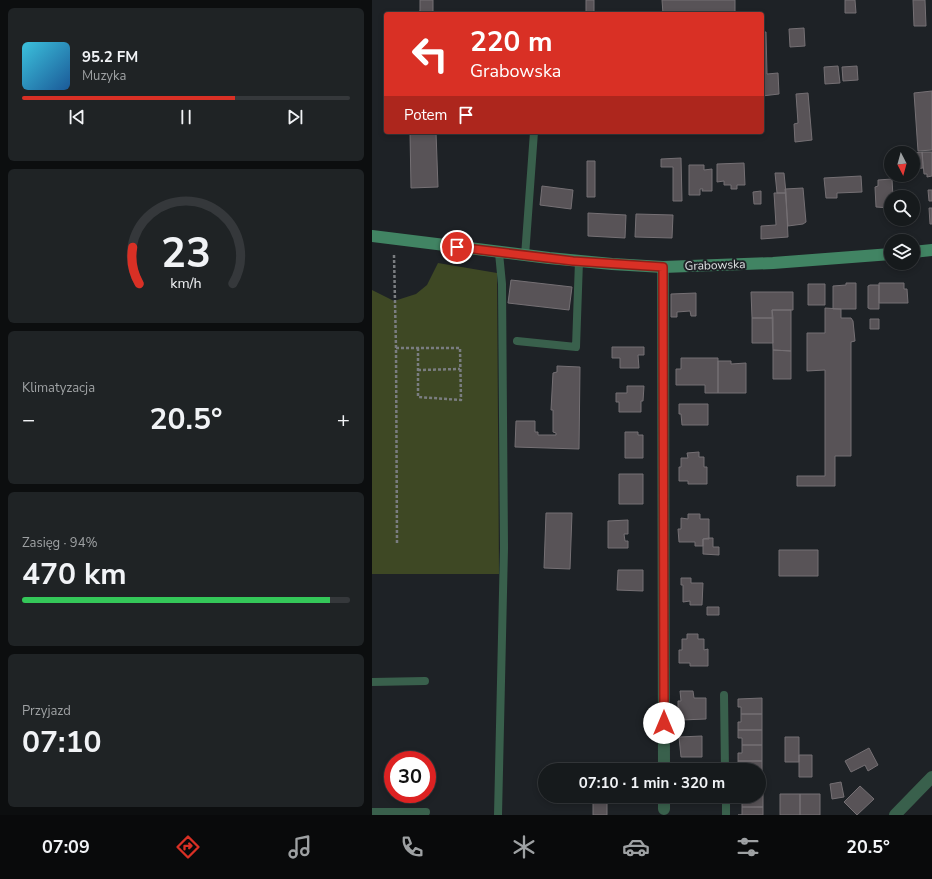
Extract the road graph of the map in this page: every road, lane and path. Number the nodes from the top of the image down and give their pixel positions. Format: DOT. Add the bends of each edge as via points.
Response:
graph roads {
  1 [pos="534,134"];
  2 [pos="372,236"];
  3 [pos="932,250"];
  4 [pos="920,251"];
  5 [pos="499,253"];
  6 [pos="394,255"];
  7 [pos="884,255"];
  8 [pos="525,256"];
  9 [pos="579,261"];
  10 [pos="663,267"];
  11 [pos="517,341"];
  12 [pos="396,348"];
  13 [pos="418,348"];
  14 [pos="460,369"];
  15 [pos="418,370"];
  16 [pos="396,543"];
  17 [pos="372,682"];
  18 [pos="425,682"];
  19 [pos="724,695"];
  20 [pos="664,763"];
  21 [pos="725,763"];
  22 [pos="932,777"];
  23 [pos="664,803"];
  24 [pos="726,803"];
  25 [pos="664,809"];
  26 [pos="372,812"];
  27 [pos="426,812"];
  28 [pos="498,815"];
  29 [pos="726,815"];
  30 [pos="895,815"];
  1 -- 8 [label="lane"];
  2 -- 5 [label="street, Grabowska"];
  3 -- 4 [label="street"];
  5 -- 8 [label="street, Grabowska"];
  5 -- 28 [label="lane" via="502,284 504,548"];
  6 -- 12 [label="path"];
  7 -- 10 [label="street, Grabowska" via="758,264"];
  8 -- 9 [label="street, Grabowska"];
  9 -- 10 [label="street, Grabowska"];
  9 -- 11 [label="lane" via="576,347"];
  10 -- 20 [label="street"];
  12 -- 13 [label="path"];
  12 -- 16 [label="path"];
  13 -- 14 [label="path" via="460,348"];
  13 -- 15 [label="path"];
  14 -- 15 [label="path"];
  14 -- 15 [label="path" via="461,400 418,397"];
  17 -- 18 [label="lane"];
  19 -- 21 [label="lane"];
  22 -- 30 [label="street"];
  23 -- 25 [label="street"];
  24 -- 29 [label="lane"];
  26 -- 27 [label="lane"];
}
